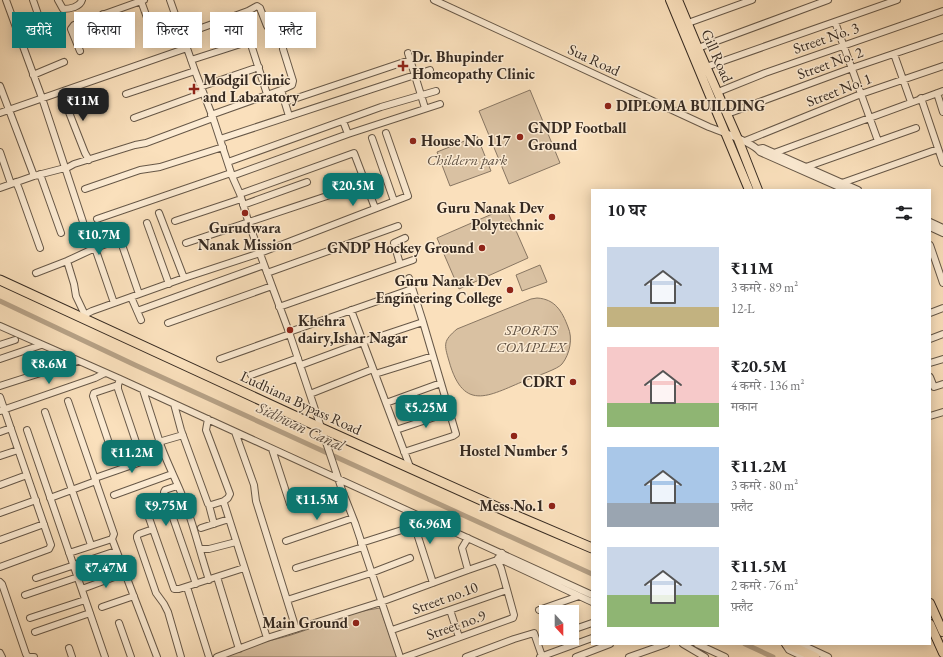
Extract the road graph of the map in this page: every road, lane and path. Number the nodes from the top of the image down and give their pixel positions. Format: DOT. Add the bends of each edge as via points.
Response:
graph roads {
  1 [pos="6,0"];
  2 [pos="33,0"];
  3 [pos="58,0"];
  4 [pos="82,0"];
  5 [pos="142,0"];
  6 [pos="170,0"];
  7 [pos="434,0"];
  8 [pos="670,0"];
  9 [pos="752,0"];
  10 [pos="828,0"];
  11 [pos="897,0"];
  12 [pos="681,1"];
  13 [pos="943,11"];
  14 [pos="37,12"];
  15 [pos="109,12"];
  16 [pos="146,12"];
  17 [pos="174,12"];
  18 [pos="12,16"];
  19 [pos="265,21"];
  20 [pos="835,22"];
  21 [pos="688,23"];
  22 [pos="74,25"];
  23 [pos="202,28"];
  24 [pos="74,36"];
  25 [pos="943,37"];
  26 [pos="844,46"];
  27 [pos="23,48"];
  28 [pos="79,48"];
  29 [pos="187,48"];
  30 [pos="228,48"];
  31 [pos="252,48"];
  32 [pos="698,48"];
  33 [pos="283,49"];
  34 [pos="80,51"];
  35 [pos="408,53"];
  36 [pos="894,54"];
  37 [pos="191,60"];
  38 [pos="410,60"];
  39 [pos="64,62"];
  40 [pos="943,66"];
  41 [pos="259,67"];
  42 [pos="706,67"];
  43 [pos="852,68"];
  44 [pos="430,70"];
  45 [pos="194,71"];
  46 [pos="33,75"];
  47 [pos="415,75"];
  48 [pos="903,80"];
  49 [pos="0,86"];
  50 [pos="202,90"];
  51 [pos="281,90"];
  52 [pos="436,90"];
  53 [pos="62,92"];
  54 [pos="718,92"];
  55 [pos="940,92"];
  56 [pos="126,94"];
  57 [pos="267,94"];
  58 [pos="861,94"];
  59 [pos="421,95"];
  60 [pos="42,98"];
  61 [pos="921,98"];
  62 [pos="284,102"];
  63 [pos="911,102"];
  64 [pos="440,104"];
  65 [pos="425,108"];
  66 [pos="10,110"];
  67 [pos="943,112"];
  68 [pos="0,113"];
  69 [pos="727,114"];
  70 [pos="289,116"];
  71 [pos="212,117"];
  72 [pos="134,118"];
  73 [pos="869,118"];
  74 [pos="343,120"];
  75 [pos="916,128"];
  76 [pos="386,133"];
  77 [pos="348,134"];
  78 [pos="726,134"];
  79 [pos="372,138"];
  80 [pos="220,139"];
  81 [pos="742,140"];
  82 [pos="878,141"];
  83 [pos="223,147"];
  84 [pos="758,149"];
  85 [pos="938,149"];
  86 [pos="0,152"];
  87 [pos="774,153"];
  88 [pos="89,160"];
  89 [pos="228,162"];
  90 [pos="943,163"];
  91 [pos="806,167"];
  92 [pos="65,170"];
  93 [pos="37,175"];
  94 [pos="232,175"];
  95 [pos="378,179"];
  96 [pos="307,182"];
  97 [pos="13,183"];
  98 [pos="366,183"];
  99 [pos="842,183"];
  100 [pos="0,188"];
  101 [pos="749,189"];
  102 [pos="758,189"];
  103 [pos="844,189"];
  104 [pos="856,189"];
  105 [pos="85,190"];
  106 [pos="241,199"];
  107 [pos="394,201"];
  108 [pos="375,208"];
  109 [pos="159,213"];
  110 [pos="97,219"];
  111 [pos="175,221"];
  112 [pos="931,222"];
  113 [pos="147,223"];
  114 [pos="248,223"];
  115 [pos="398,226"];
  116 [pos="931,227"];
  117 [pos="943,228"];
  118 [pos="943,233"];
  119 [pos="61,234"];
  120 [pos="87,234"];
  121 [pos="405,238"];
  122 [pos="186,243"];
  123 [pos="40,248"];
  124 [pos="95,248"];
  125 [pos="931,248"];
  126 [pos="260,253"];
  127 [pos="413,260"];
  128 [pos="67,261"];
  129 [pos="400,264"];
  130 [pos="264,265"];
  131 [pos="36,272"];
  132 [pos="267,273"];
  133 [pos="184,278"];
  134 [pos="409,278"];
  135 [pos="0,280"];
  136 [pos="943,283"];
  137 [pos="169,284"];
  138 [pos="272,286"];
  139 [pos="0,287"];
  140 [pos="412,289"];
  141 [pos="139,294"];
  142 [pos="131,297"];
  143 [pos="114,304"];
  144 [pos="279,307"];
  145 [pos="943,308"];
  146 [pos="351,310"];
  147 [pos="137,311"];
  148 [pos="931,313"];
  149 [pos="84,316"];
  150 [pos="140,320"];
  151 [pos="423,322"];
  152 [pos="168,323"];
  153 [pos="0,326"];
  154 [pos="289,333"];
  155 [pos="943,334"];
  156 [pos="931,339"];
  157 [pos="15,340"];
  158 [pos="362,342"];
  159 [pos="0,345"];
  160 [pos="41,345"];
  161 [pos="433,356"];
  162 [pos="298,358"];
  163 [pos="0,359"];
  164 [pos="220,359"];
  165 [pos="943,359"];
  166 [pos="78,361"];
  167 [pos="931,363"];
  168 [pos="301,365"];
  169 [pos="374,372"];
  170 [pos="105,373"];
  171 [pos="250,375"];
  172 [pos="931,379"];
  173 [pos="119,382"];
  174 [pos="441,383"];
  175 [pos="943,384"];
  176 [pos="0,386"];
  177 [pos="143,390"];
  178 [pos="310,394"];
  179 [pos="0,397"];
  180 [pos="68,401"];
  181 [pos="386,403"];
  182 [pos="174,404"];
  183 [pos="2,411"];
  184 [pos="44,412"];
  185 [pos="450,412"];
  186 [pos="943,412"];
  187 [pos="931,416"];
  188 [pos="208,419"];
  189 [pos="11,428"];
  190 [pos="27,430"];
  191 [pos="396,430"];
  192 [pos="0,432"];
  193 [pos="236,432"];
  194 [pos="323,434"];
  195 [pos="183,435"];
  196 [pos="160,442"];
  197 [pos="272,449"];
  198 [pos="18,450"];
  199 [pos="404,452"];
  200 [pos="164,454"];
  201 [pos="0,456"];
  202 [pos="114,458"];
  203 [pos="410,467"];
  204 [pos="172,474"];
  205 [pos="27,475"];
  206 [pos="337,477"];
  207 [pos="95,480"];
  208 [pos="0,486"];
  209 [pos="177,486"];
  210 [pos="72,489"];
  211 [pos="342,490"];
  212 [pos="114,495"];
  213 [pos="50,498"];
  214 [pos="142,498"];
  215 [pos="36,500"];
  216 [pos="224,501"];
  217 [pos="209,505"];
  218 [pos="410,512"];
  219 [pos="0,513"];
  220 [pos="353,518"];
  221 [pos="229,519"];
  222 [pos="44,524"];
  223 [pos="214,524"];
  224 [pos="201,528"];
  225 [pos="153,529"];
  226 [pos="405,529"];
  227 [pos="468,538"];
  228 [pos="112,539"];
  229 [pos="0,540"];
  230 [pos="286,541"];
  231 [pos="236,542"];
  232 [pos="91,545"];
  233 [pos="362,545"];
  234 [pos="591,548"];
  235 [pos="200,549"];
  236 [pos="116,550"];
  237 [pos="69,553"];
  238 [pos="591,554"];
  239 [pos="499,557"];
  240 [pos="410,558"];
  241 [pos="73,565"];
  242 [pos="0,567"];
  243 [pos="244,568"];
  244 [pos="296,568"];
  245 [pos="468,570"];
  246 [pos="125,573"];
  247 [pos="371,573"];
  248 [pos="78,577"];
  249 [pos="217,577"];
  250 [pos="36,578"];
  251 [pos="209,580"];
  252 [pos="0,582"];
  253 [pos="432,583"];
  254 [pos="196,584"];
  255 [pos="187,587"];
  256 [pos="82,589"];
  257 [pos="507,590"];
  258 [pos="25,595"];
  259 [pos="591,595"];
  260 [pos="134,596"];
  261 [pos="579,596"];
  262 [pos="85,600"];
  263 [pos="287,600"];
  264 [pos="380,602"];
  265 [pos="591,602"];
  266 [pos="553,605"];
  267 [pos="931,605"];
  268 [pos="102,607"];
  269 [pos="450,610"];
  270 [pos="90,613"];
  271 [pos="30,618"];
  272 [pos="119,623"];
  273 [pos="591,623"];
  274 [pos="931,626"];
  275 [pos="579,628"];
  276 [pos="296,629"];
  277 [pos="392,630"];
  278 [pos="35,632"];
  279 [pos="943,632"];
  280 [pos="460,637"];
  281 [pos="267,638"];
  282 [pos="591,638"];
  283 [pos="607,645"];
  284 [pos="663,645"];
  285 [pos="685,645"];
  286 [pos="699,645"];
  287 [pos="792,645"];
  288 [pos="69,648"];
  289 [pos="239,649"];
  290 [pos="0,653"];
  291 [pos="943,653"];
  292 [pos="2,657"];
  293 [pos="34,657"];
  294 [pos="72,657"];
  295 [pos="105,657"];
  296 [pos="131,657"];
  297 [pos="157,657"];
  298 [pos="181,657"];
  299 [pos="209,657"];
  300 [pos="217,657"];
  301 [pos="400,657"];
  302 [pos="405,657"];
  303 [pos="466,657"];
  304 [pos="541,657"];
  305 [pos="576,657"];
  306 [pos="629,657"];
  307 [pos="705,657"];
  308 [pos="725,657"];
  309 [pos="804,657"];
  310 [pos="815,657"];
  311 [pos="828,657"];
  1 -- 18 [label="street"];
  2 -- 14 [label="street"];
  3 -- 4 [label="street" via="63,9 76,6"];
  5 -- 15 [label="street"];
  5 -- 16 [label="street"];
  6 -- 17 [label="street"];
  7 -- 78 [label="street, Sua Road"];
  8 -- 78 [label="main road, Gill Road"];
  9 -- 21 [label="street"];
  10 -- 32 [label="street"];
  11 -- 20 [label="street"];
  12 -- 21 [label="main road, Gill Road"];
  13 -- 26 [label="street, Street No. 3"];
  19 -- 23 [label="street" via="257,6"];
  20 -- 26 [label="street"];
  20 -- 42 [label="street"];
  21 -- 32 [label="main road, Gill Road"];
  22 -- 24 [label="street" via="71,29"];
  25 -- 36 [label="street, Street No. 2"];
  26 -- 43 [label="street"];
  26 -- 54 [label="street, Street No. 3" via="766,72"];
  27 -- 46 [label="street"];
  28 -- 34 [label="street"];
  29 -- 37 [label="street"];
  29 -- 53 [label="street"];
  30 -- 37 [label="street"];
  31 -- 41 [label="street"];
  32 -- 42 [label="main road, Gill Road"];
  33 -- 51 [label="street" via="293,81 292,85"];
  35 -- 38 [label="street"];
  36 -- 43 [label="street, Street No. 2"];
  36 -- 48 [label="street"];
  37 -- 45 [label="street"];
  38 -- 47 [label="street"];
  38 -- 62 [label="street"];
  39 -- 46 [label="street"];
  40 -- 48 [label="street, Street No. 1"];
  41 -- 50 [label="street"];
  41 -- 57 [label="street"];
  42 -- 54 [label="main road, Gill Road"];
  43 -- 58 [label="street"];
  43 -- 69 [label="street, Street No. 2"];
  44 -- 47 [label="street"];
  45 -- 50 [label="street"];
  45 -- 56 [label="street"];
  46 -- 60 [label="street"];
  47 -- 59 [label="street"];
  47 -- 70 [label="street"];
  48 -- 58 [label="street, Street No. 1"];
  48 -- 63 [label="street"];
  49 -- 66 [label="street"];
  50 -- 71 [label="street"];
  50 -- 72 [label="street"];
  51 -- 57 [label="street"];
  51 -- 62 [label="street"];
  52 -- 59 [label="street"];
  53 -- 60 [label="street"];
  53 -- 88 [label="street"];
  54 -- 69 [label="main road, Gill Road"];
  55 -- 61 [label="street"];
  55 -- 67 [label="street"];
  57 -- 71 [label="street"];
  58 -- 73 [label="street"];
  58 -- 81 [label="street, Street No. 1"];
  59 -- 65 [label="street"];
  59 -- 74 [label="street"];
  60 -- 66 [label="street"];
  60 -- 92 [label="street"];
  61 -- 63 [label="street"];
  61 -- 85 [label="street"];
  62 -- 70 [label="street"];
  63 -- 73 [label="street"];
  64 -- 65 [label="street"];
  65 -- 77 [label="street"];
  66 -- 68 [label="street"];
  66 -- 93 [label="street"];
  69 -- 81 [label="main road, Gill Road"];
  70 -- 80 [label="street"];
  71 -- 80 [label="street"];
  71 -- 88 [label="street" via="146,143"];
  73 -- 82 [label="street"];
  73 -- 87 [label="street"];
  74 -- 77 [label="street"];
  74 -- 89 [label="street"];
  75 -- 82 [label="street"];
  76 -- 107 [label="street" via="408,196"];
  77 -- 94 [label="street"];
  78 -- 81 [label="street, Sua Road"];
  78 -- 101 [label="main road, Gill Road"];
  79 -- 107 [label="street"];
  80 -- 83 [label="street"];
  81 -- 84 [label="street, Sua Road"];
  81 -- 102 [label="main road, Gill Road"];
  82 -- 91 [label="street"];
  83 -- 89 [label="street"];
  83 -- 105 [label="street" via="160,167 140,170"];
  84 -- 87 [label="street" via="763,148"];
  84 -- 103 [label="street, Sua Road"];
  85 -- 90 [label="street"];
  85 -- 99 [label="street"];
  86 -- 97 [label="street"];
  87 -- 91 [label="street"];
  88 -- 92 [label="street" via="74,164"];
  89 -- 94 [label="street"];
  91 -- 99 [label="street"];
  92 -- 93 [label="street"];
  92 -- 120 [label="street"];
  93 -- 97 [label="street"];
  93 -- 119 [label="street"];
  94 -- 106 [label="street"];
  94 -- 110 [label="street"];
  95 -- 98 [label="street"];
  96 -- 106 [label="street"];
  97 -- 100 [label="street"];
  97 -- 123 [label="street" via="19,189"];
  98 -- 106 [label="street" via="354,153"];
  98 -- 108 [label="street"];
  98 -- 114 [label="street"];
  99 -- 104 [label="street"];
  106 -- 111 [label="street"];
  106 -- 114 [label="street"];
  107 -- 108 [label="street"];
  108 -- 126 [label="street"];
  109 -- 133 [label="street"];
  112 -- 117 [label="street"];
  113 -- 137 [label="street"];
  114 -- 122 [label="street"];
  114 -- 126 [label="street"];
  115 -- 132 [label="street"];
  116 -- 118 [label="street"];
  121 -- 129 [label="street" via="394,243"];
  124 -- 128 [label="street"];
  124 -- 141 [label="street" via="120,241"];
  124 -- 143 [label="street"];
  125 -- 136 [label="street"];
  126 -- 130 [label="street"];
  126 -- 133 [label="street"];
  127 -- 129 [label="street"];
  128 -- 131 [label="street"];
  128 -- 149 [label="street"];
  129 -- 144 [label="street"];
  130 -- 132 [label="street"];
  130 -- 147 [label="street"];
  132 -- 138 [label="street"];
  133 -- 137 [label="street"];
  134 -- 140 [label="street"];
  135 -- 149 [label="highway, Ludhiana Bypass Road"];
  137 -- 141 [label="street"];
  138 -- 144 [label="street"];
  138 -- 152 [label="street"];
  139 -- 194 [label="highway, Ludhiana Bypass Road"];
  140 -- 146 [label="street"];
  140 -- 151 [label="street"];
  141 -- 142 [label="street"];
  142 -- 143 [label="street"];
  142 -- 147 [label="street"];
  143 -- 149 [label="street"];
  144 -- 154 [label="street"];
  145 -- 148 [label="street"];
  146 -- 154 [label="street"];
  146 -- 158 [label="street"];
  147 -- 150 [label="street"];
  149 -- 194 [label="highway, Ludhiana Bypass Road"];
  151 -- 158 [label="street"];
  151 -- 161 [label="street"];
  153 -- 160 [label="street"];
  154 -- 162 [label="street"];
  154 -- 164 [label="street"];
  155 -- 156 [label="street"];
  157 -- 159 [label="street"];
  158 -- 168 [label="street"];
  158 -- 169 [label="street"];
  160 -- 163 [label="street"];
  160 -- 166 [label="street"];
  161 -- 169 [label="street"];
  161 -- 174 [label="street"];
  162 -- 168 [label="street"];
  162 -- 171 [label="street"];
  165 -- 167 [label="street"];
  166 -- 170 [label="street"];
  166 -- 176 [label="street"];
  168 -- 178 [label="street"];
  169 -- 178 [label="street"];
  169 -- 181 [label="street"];
  170 -- 173 [label="street"];
  170 -- 183 [label="street"];
  172 -- 175 [label="street" via="934,387"];
  173 -- 177 [label="street"];
  173 -- 196 [label="street" via="138,448"];
  173 -- 202 [label="street" via="92,396"];
  174 -- 181 [label="street"];
  174 -- 185 [label="street"];
  177 -- 182 [label="street"];
  177 -- 196 [label="street"];
  178 -- 194 [label="street"];
  179 -- 183 [label="street"];
  180 -- 207 [label="street"];
  181 -- 191 [label="street"];
  182 -- 188 [label="street"];
  182 -- 195 [label="street"];
  183 -- 189 [label="street"];
  184 -- 210 [label="street"];
  185 -- 191 [label="street"];
  185 -- 199 [label="street" via="455,435"];
  186 -- 187 [label="street"];
  188 -- 193 [label="street"];
  188 -- 216 [label="street" via="206,430 230,494"];
  189 -- 192 [label="street"];
  189 -- 198 [label="street"];
  190 -- 213 [label="street"];
  191 -- 199 [label="street"];
  193 -- 197 [label="street"];
  193 -- 263 [label="street"];
  194 -- 203 [label="highway, Ludhiana Bypass Road"];
  194 -- 206 [label="street"];
  194 -- 238 [label="highway, Ludhiana Bypass Road"];
  195 -- 196 [label="street"];
  195 -- 217 [label="street"];
  196 -- 200 [label="street"];
  197 -- 206 [label="street"];
  197 -- 211 [label="street" via="290,504 294,505"];
  198 -- 201 [label="street"];
  198 -- 205 [label="street"];
  199 -- 203 [label="street"];
  200 -- 204 [label="street"];
  200 -- 207 [label="street"];
  203 -- 234 [label="highway, Ludhiana Bypass Road"];
  204 -- 209 [label="street"];
  204 -- 212 [label="street"];
  205 -- 208 [label="street"];
  205 -- 215 [label="street"];
  206 -- 211 [label="street"];
  206 -- 218 [label="street"];
  207 -- 210 [label="street"];
  207 -- 228 [label="street" via="114,534"];
  209 -- 235 [label="street" via="184,499"];
  209 -- 254 [label="street" via="164,492"];
  210 -- 213 [label="street"];
  210 -- 232 [label="street"];
  211 -- 220 [label="street"];
  213 -- 237 [label="street"];
  214 -- 225 [label="street"];
  215 -- 219 [label="street"];
  215 -- 222 [label="street"];
  216 -- 217 [label="street"];
  216 -- 221 [label="street"];
  217 -- 223 [label="street"];
  218 -- 227 [label="street"];
  218 -- 253 [label="street"];
  220 -- 230 [label="street"];
  220 -- 233 [label="street"];
  221 -- 223 [label="street"];
  221 -- 231 [label="street"];
  222 -- 229 [label="street"];
  222 -- 242 [label="street" via="50,548"];
  223 -- 224 [label="street"];
  225 -- 255 [label="street" via="174,590"];
  225 -- 298 [label="street" via="139,534 137,538 156,593 168,612"];
  226 -- 233 [label="street"];
  227 -- 239 [label="street"];
  227 -- 245 [label="street" via="462,548"];
  228 -- 232 [label="street"];
  228 -- 236 [label="street"];
  231 -- 235 [label="street"];
  231 -- 243 [label="street"];
  232 -- 237 [label="street"];
  233 -- 244 [label="street"];
  233 -- 247 [label="street"];
  235 -- 251 [label="street"];
  236 -- 241 [label="street"];
  236 -- 246 [label="street"];
  237 -- 241 [label="street"];
  239 -- 245 [label="street"];
  239 -- 257 [label="street"];
  239 -- 259 [label="street"];
  239 -- 261 [label="street"];
  240 -- 247 [label="street"];
  241 -- 248 [label="street"];
  241 -- 250 [label="street"];
  243 -- 249 [label="street"];
  243 -- 281 [label="street"];
  245 -- 253 [label="street"];
  246 -- 256 [label="street"];
  246 -- 260 [label="street"];
  247 -- 263 [label="street"];
  247 -- 264 [label="street"];
  248 -- 256 [label="street"];
  248 -- 258 [label="street"];
  249 -- 251 [label="street"];
  249 -- 289 [label="street"];
  251 -- 254 [label="street"];
  252 -- 293 [label="street" via="26,654 28,657"];
  253 -- 264 [label="street"];
  254 -- 255 [label="street"];
  255 -- 299 [label="street"];
  256 -- 262 [label="street"];
  257 -- 269 [label="street, Street no.10"];
  257 -- 280 [label="street, Street no.9" via="514,615 512,619"];
  260 -- 268 [label="street"];
  260 -- 297 [label="street"];
  261 -- 265 [label="street"];
  261 -- 266 [label="street"];
  262 -- 270 [label="street"];
  262 -- 271 [label="street"];
  263 -- 276 [label="street"];
  264 -- 276 [label="street"];
  264 -- 277 [label="street"];
  267 -- 279 [label="main road"];
  269 -- 277 [label="street, Street no.10"];
  269 -- 280 [label="street"];
  270 -- 278 [label="street"];
  270 -- 295 [label="street"];
  272 -- 296 [label="street"];
  273 -- 275 [label="street"];
  274 -- 291 [label="main road"];
  276 -- 281 [label="street"];
  277 -- 301 [label="street"];
  280 -- 302 [label="street, Street no.9"];
  281 -- 289 [label="street"];
  282 -- 304 [label="street"];
  283 -- 305 [label="street"];
  284 -- 306 [label="street"];
  285 -- 307 [label="street"];
  286 -- 308 [label="street"];
  287 -- 309 [label="street" via="789,650"];
  287 -- 310 [label="highway"];
  287 -- 311 [label="street"];
  288 -- 294 [label="street"];
  289 -- 300 [label="street"];
  290 -- 292 [label="street"];
  303 -- 304 [label="street" via="533,633"];
}
